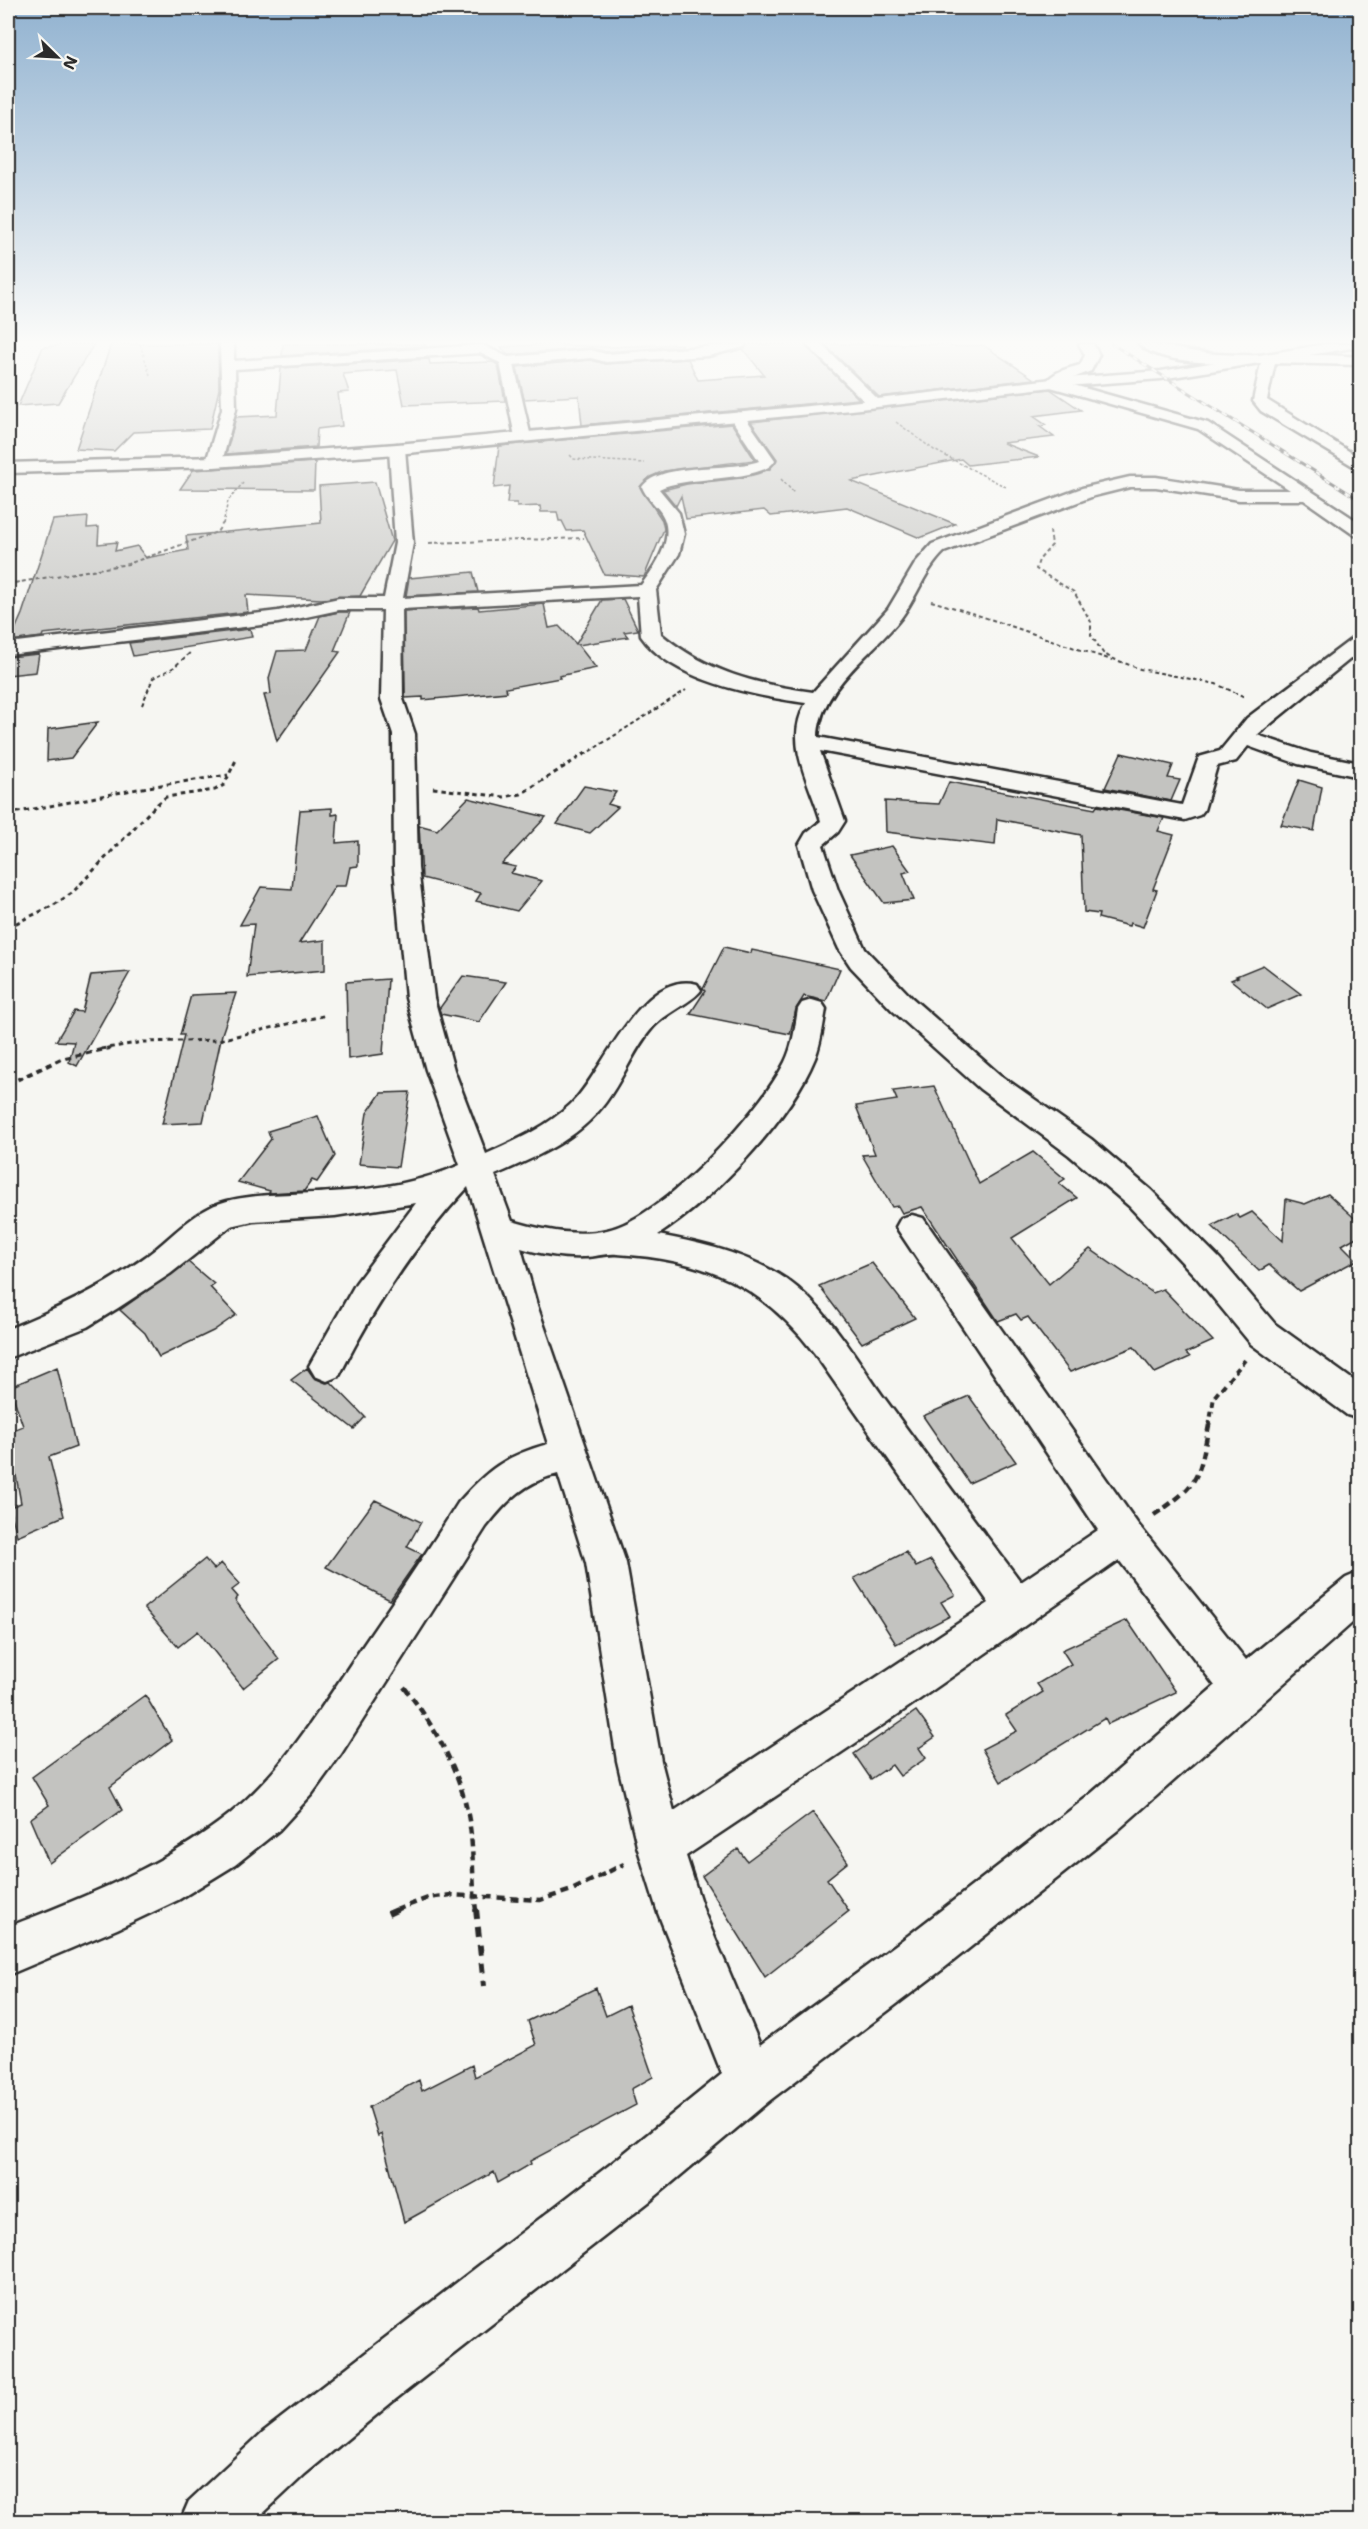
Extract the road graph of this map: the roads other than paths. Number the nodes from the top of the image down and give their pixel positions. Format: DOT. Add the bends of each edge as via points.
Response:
graph roads {
  1 [pos="214,462"];
  2 [pos="398,462"];
  3 [pos="767,462"];
  4 [pos="1260,462"];
  5 [pos="8,468"];
  6 [pos="1307,495"];
  7 [pos="1360,531"];
  8 [pos="647,590"];
  9 [pos="392,604"];
  10 [pos="1360,642"];
  11 [pos="8,649"];
  12 [pos="819,699"];
  13 [pos="1245,738"];
  14 [pos="807,742"];
  15 [pos="1360,770"];
  16 [pos="687,990"];
  17 [pos="812,1009"];
  18 [pos="467,1174"];
  19 [pos="912,1227"];
  20 [pos="499,1229"];
  21 [pos="612,1241"];
  22 [pos="8,1344"];
  23 [pos="327,1366"];
  24 [pos="1360,1404"];
  25 [pos="568,1455"];
  26 [pos="1123,1536"];
  27 [pos="1360,1591"];
  28 [pos="1016,1608"];
  29 [pos="1243,1689"];
  30 [pos="660,1846"];
  31 [pos="8,1951"];
  32 [pos="751,2084"];
  33 [pos="210,2522"];
  1 -- 5 [label="street"];
  2 -- 9 [label="street" via="404,543"];
  3 -- 8 [label="street" via="753,468 680,475 650,487 671,514 674,545 667,563"];
  4 -- 6 [label="street"];
  6 -- 7 [label="street"];
  6 -- 12 [label="street" via="1239,495 1143,481 1088,492 938,548 894,614"];
  8 -- 9 [label="street"];
  8 -- 12 [label="street" via="651,636 709,675 748,689"];
  9 -- 11 [label="street" via="339,604 278,617"];
  9 -- 18 [label="street" via="392,699 404,734 408,901 420,998"];
  10 -- 13 [label="street" via="1255,723"];
  12 -- 14 [label="street" via="808,723"];
  13 -- 14 [label="street" via="1228,756 1208,762 1192,810 1185,813"];
  13 -- 15 [label="street" via="1306,759"];
  14 -- 24 [label="street" via="817,782 833,821 814,838 812,845 825,890 861,961 990,1082 1080,1147 1140,1198 1202,1260 1263,1334"];
  16 -- 18 [label="street" via="667,1000 644,1020 598,1092 557,1133"];
  17 -- 21 [label="street" via="801,1060 788,1084 749,1133 680,1202 645,1228"];
  18 -- 20 [label="street"];
  18 -- 22 [label="street" via="418,1191 221,1216 106,1299 75,1317"];
  18 -- 23 [label="street" via="423,1213 401,1242 354,1312"];
  19 -- 26 [label="street"];
  20 -- 21 [label="street" via="531,1240 578,1245"];
  20 -- 25 [label="street"];
  21 -- 28 [label="street" via="700,1256 740,1270 775,1290 803,1315"];
  25 -- 30 [label="street" via="606,1563 639,1761"];
  25 -- 31 [label="street" via="524,1465 503,1478 472,1515 325,1740 247,1829 210,1856 167,1879 85,1920"];
  26 -- 28 [label="street"];
  26 -- 29 [label="street"];
  27 -- 29 [label="street"];
  28 -- 30 [label="street"];
  29 -- 32 [label="street" via="1102,1814"];
  30 -- 32 [label="street" via="681,1913"];
  32 -- 33 [label="street" via="292,2446"];
}
